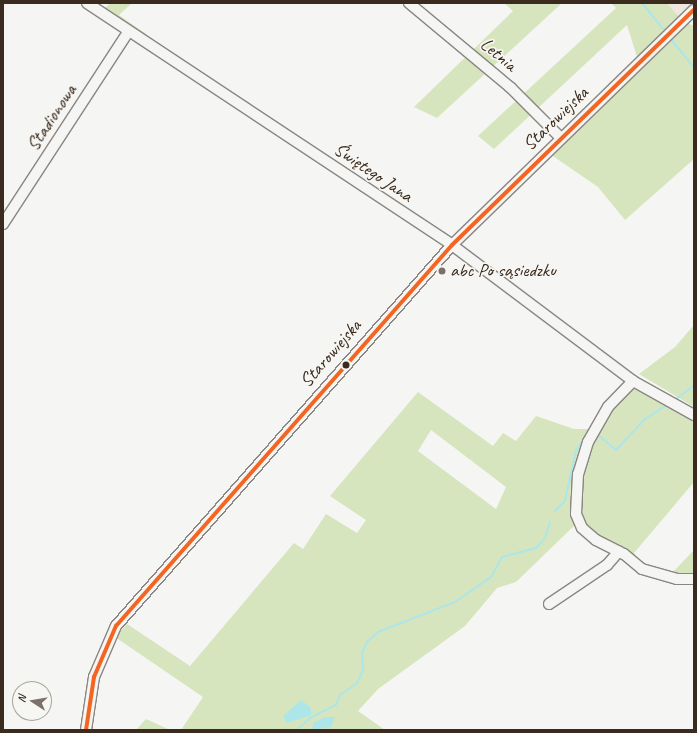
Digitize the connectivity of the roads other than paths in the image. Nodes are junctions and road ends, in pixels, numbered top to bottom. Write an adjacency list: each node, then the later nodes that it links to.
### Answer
1 (87, 3): 4 (street, Świętego Jana)
2 (409, 3): 5 (street, Letnia)
3 (694, 10): 5 (street, Starowiejska)
4 (129, 31): 6 (street, Stadionowa); 7 (street, Świętego Jana)
5 (561, 138): 7 (street, Starowiejska)
6 (3, 224)
7 (452, 245): 8 (street, Świętego Jana); 13 (street, Starowiejska)
8 (633, 381): 9 (street, Świętego Jana); 10 (street)
9 (694, 415)
10 (619, 551): 11 (street); 12 (street)
11 (694, 579)
12 (549, 604)
13 (86, 730)

